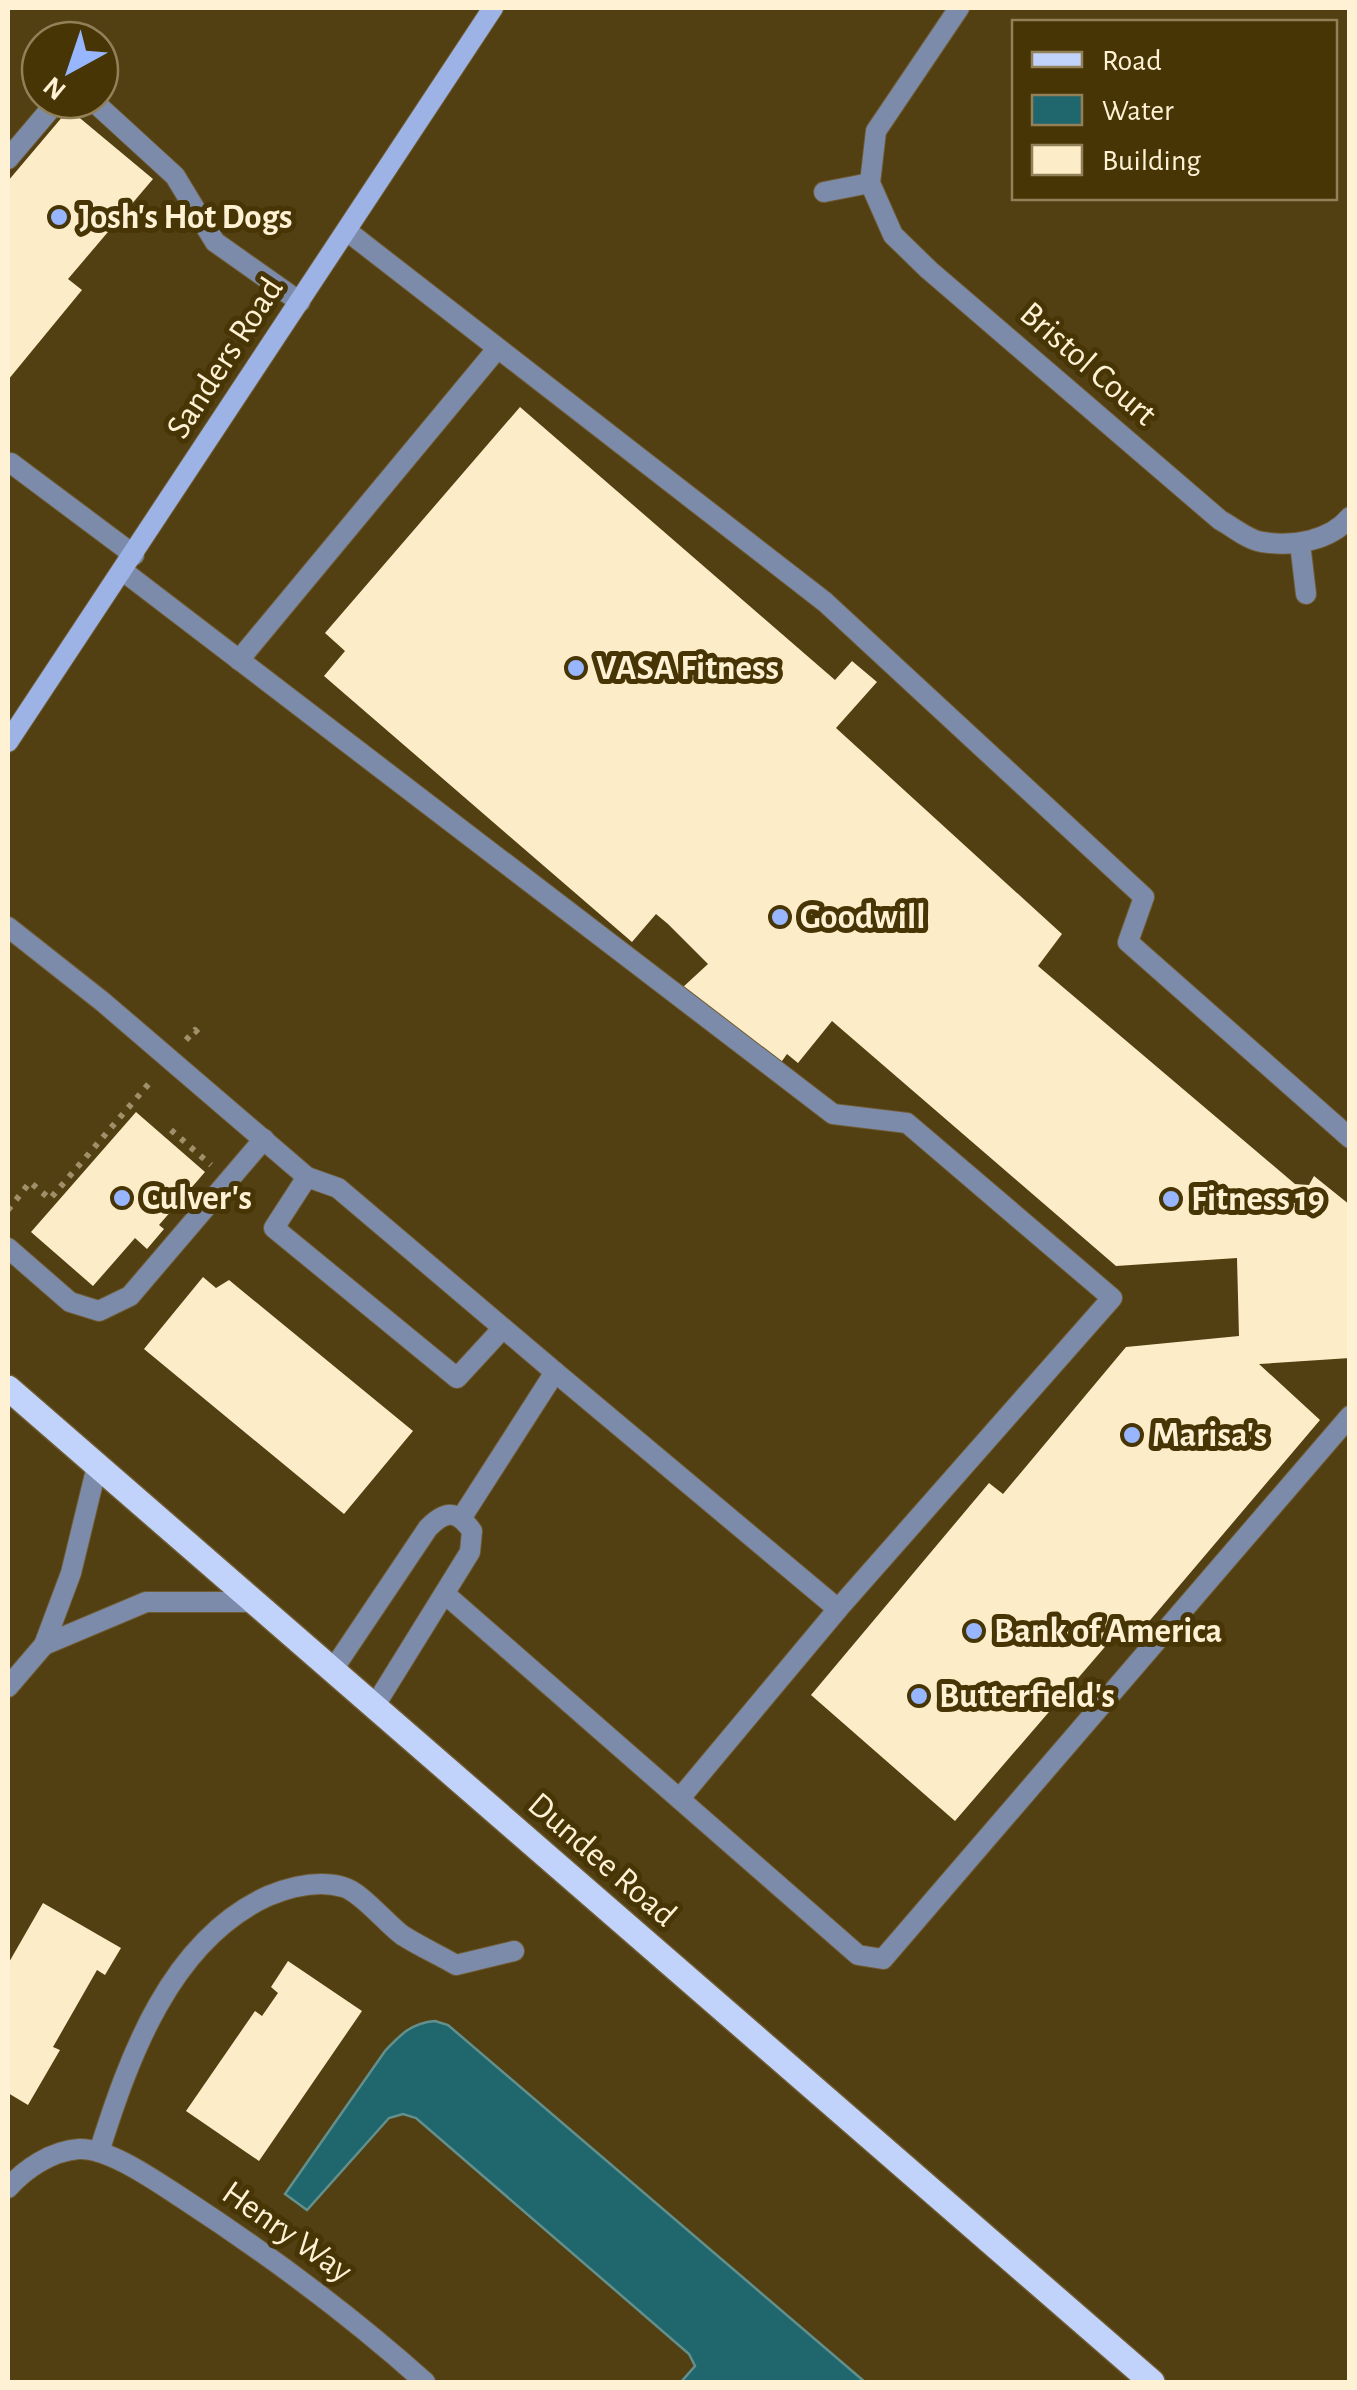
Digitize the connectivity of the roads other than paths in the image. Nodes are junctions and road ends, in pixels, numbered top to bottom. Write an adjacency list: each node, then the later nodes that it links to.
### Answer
1 (493, 8): 8 (main road, Sanders Road)
2 (959, 8): 6 (street)
3 (41, 120): 5 (street)
4 (114, 120): 9 (street)
5 (8, 159)
6 (870, 183): 7 (street); 13 (street, Bristol Court)
7 (824, 192)
8 (346, 231): 9 (main road, Sanders Road); 10 (street)
9 (300, 302): 14 (main road, Sanders Road)
10 (497, 349): 16 (street); 19 (street)
11 (11, 463): 14 (street)
12 (1350, 517): 13 (street)
13 (1300, 544): 15 (street)
14 (128, 563): 16 (street); 17 (main road, Sanders Road)
15 (1306, 594)
16 (239, 660): 31 (street)
17 (8, 742)
18 (8, 927): 20 (street)
19 (1350, 1138)
20 (264, 1139): 21 (street); 22 (street)
21 (307, 1177): 23 (street); 23 (street)
22 (8, 1248)
23 (504, 1328): 24 (street)
24 (555, 1372): 28 (street); 31 (street)
25 (8, 1388): 27 (main road, Dundee Road)
26 (1350, 1416): 36 (street)
27 (97, 1466): 30 (main road, Dundee Road); 32 (street)
28 (462, 1517): 29 (street); 33 (street)
29 (446, 1594): 35 (street); 36 (street)
30 (252, 1602): 32 (street); 33 (main road, Dundee Road)
31 (838, 1610): 36 (street)
32 (44, 1645): 34 (street)
33 (332, 1671): 35 (main road, Dundee Road)
34 (8, 1687)
35 (374, 1707): 41 (main road, Dundee Road)
36 (681, 1797)
37 (514, 1951): 38 (street)
38 (99, 2152): 39 (street); 40 (street, Henry Way)
39 (8, 2188)
40 (425, 2382)
41 (1152, 2382)

